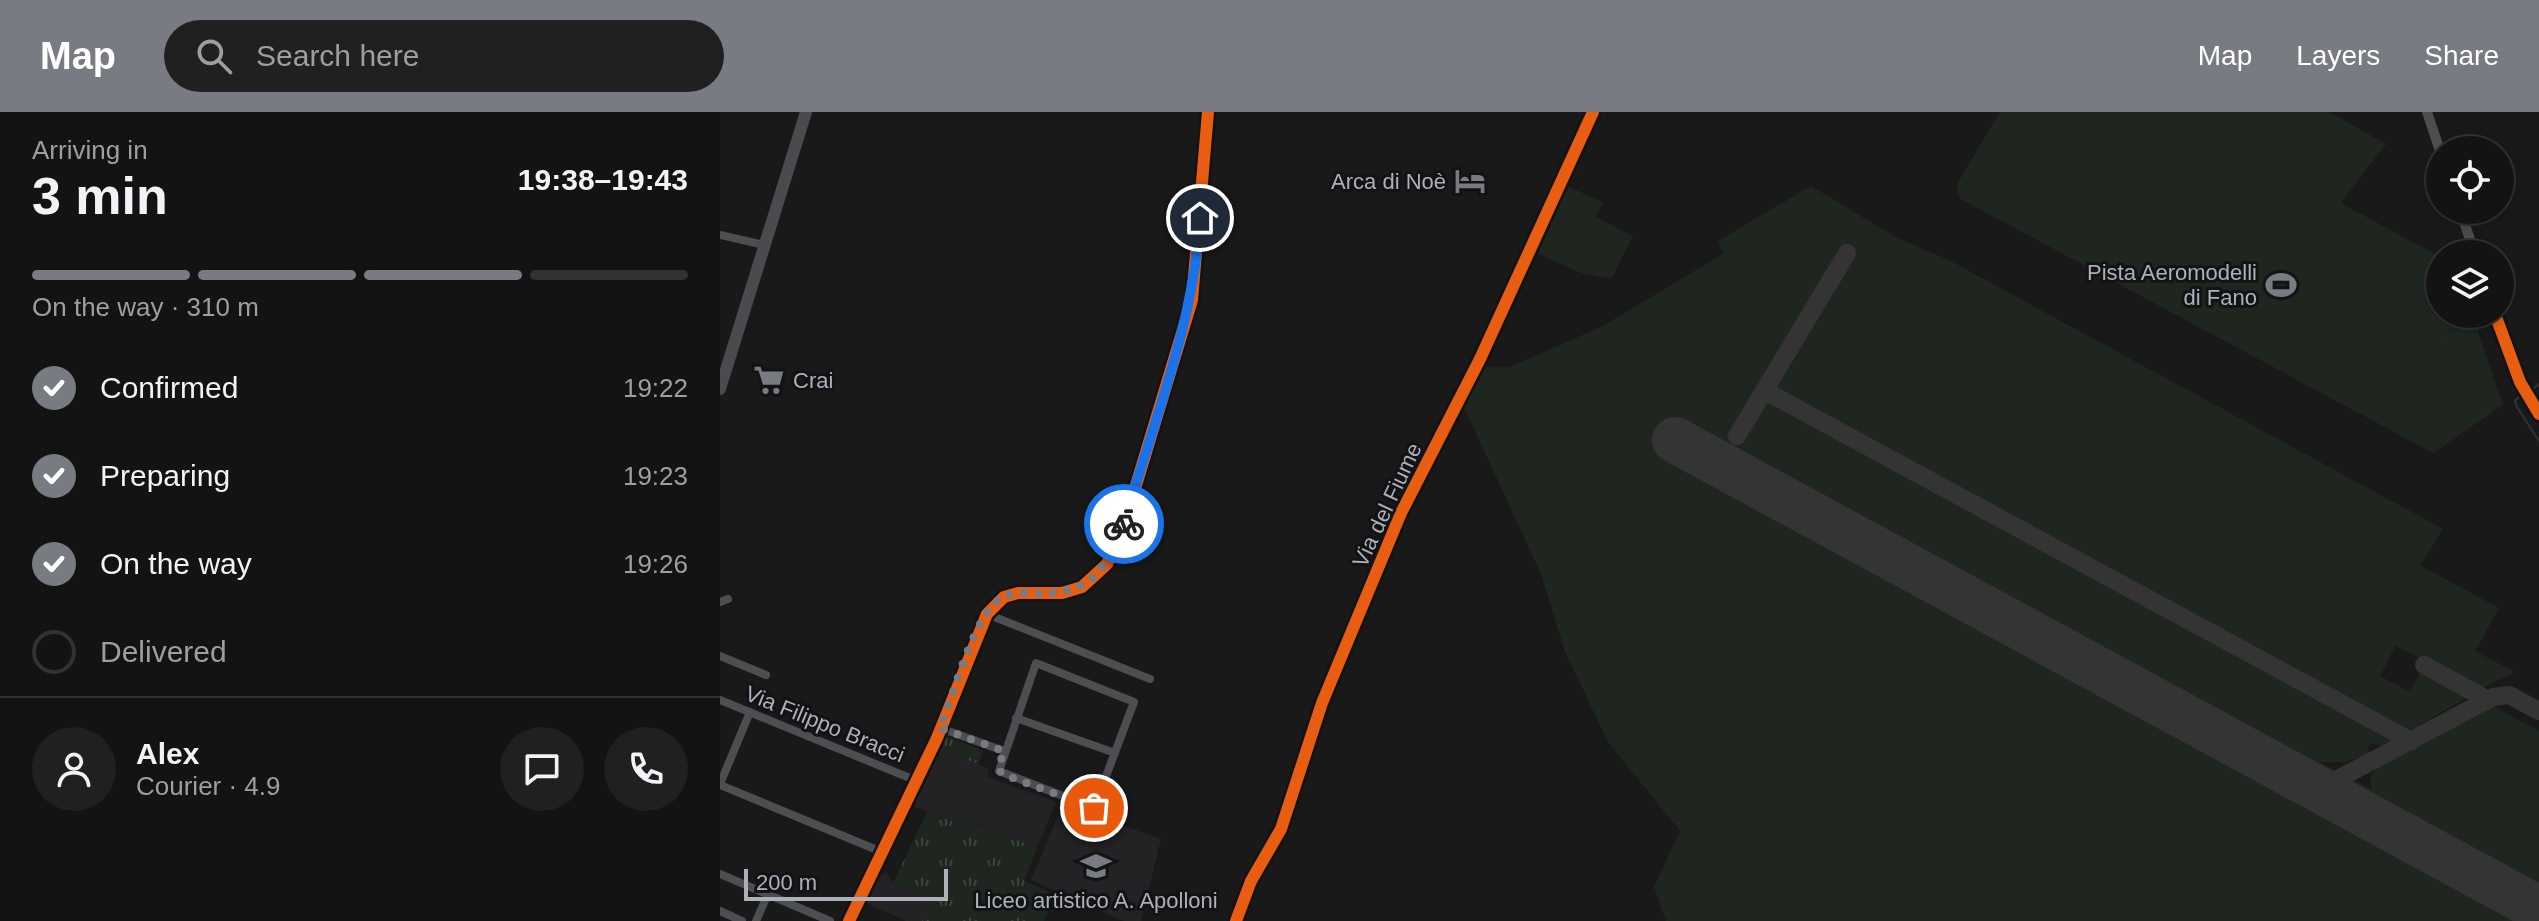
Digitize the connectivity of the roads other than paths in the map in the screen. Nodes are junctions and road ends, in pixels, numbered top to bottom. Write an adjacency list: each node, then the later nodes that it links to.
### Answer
1 (806, 112): 7 (main road)
2 (1208, 112): 11 (street)
3 (1593, 112): 31 (street, Via del Fiume)
4 (2427, 112): 5 (street)
5 (2435, 136)
6 (720, 235): 7 (street)
7 (765, 245): 9 (main road)
8 (2500, 328): 10 (street)
9 (720, 389)
10 (2539, 412)
11 (987, 614): 14 (street); 18 (street)
12 (720, 656): 13 (street)
13 (766, 675)
14 (1150, 679)
15 (720, 700): 16 (street, Via Filippo Bracci)
16 (750, 712): 21 (street, Via Filippo Bracci); 22 (street)
17 (1016, 718): 19 (street); 20 (street); 20 (street)
18 (940, 728): 19 (street); 21 (street)
19 (1004, 751): 20 (street)
20 (1115, 753)
21 (917, 781): 23 (street)
22 (720, 784): 23 (street)
23 (882, 852): 30 (street)
24 (720, 874): 25 (street)
25 (768, 894): 28 (street); 29 (street)
26 (720, 911): 27 (street)
27 (742, 921)
28 (756, 921)
29 (830, 921)
30 (849, 921)
31 (1236, 921)

